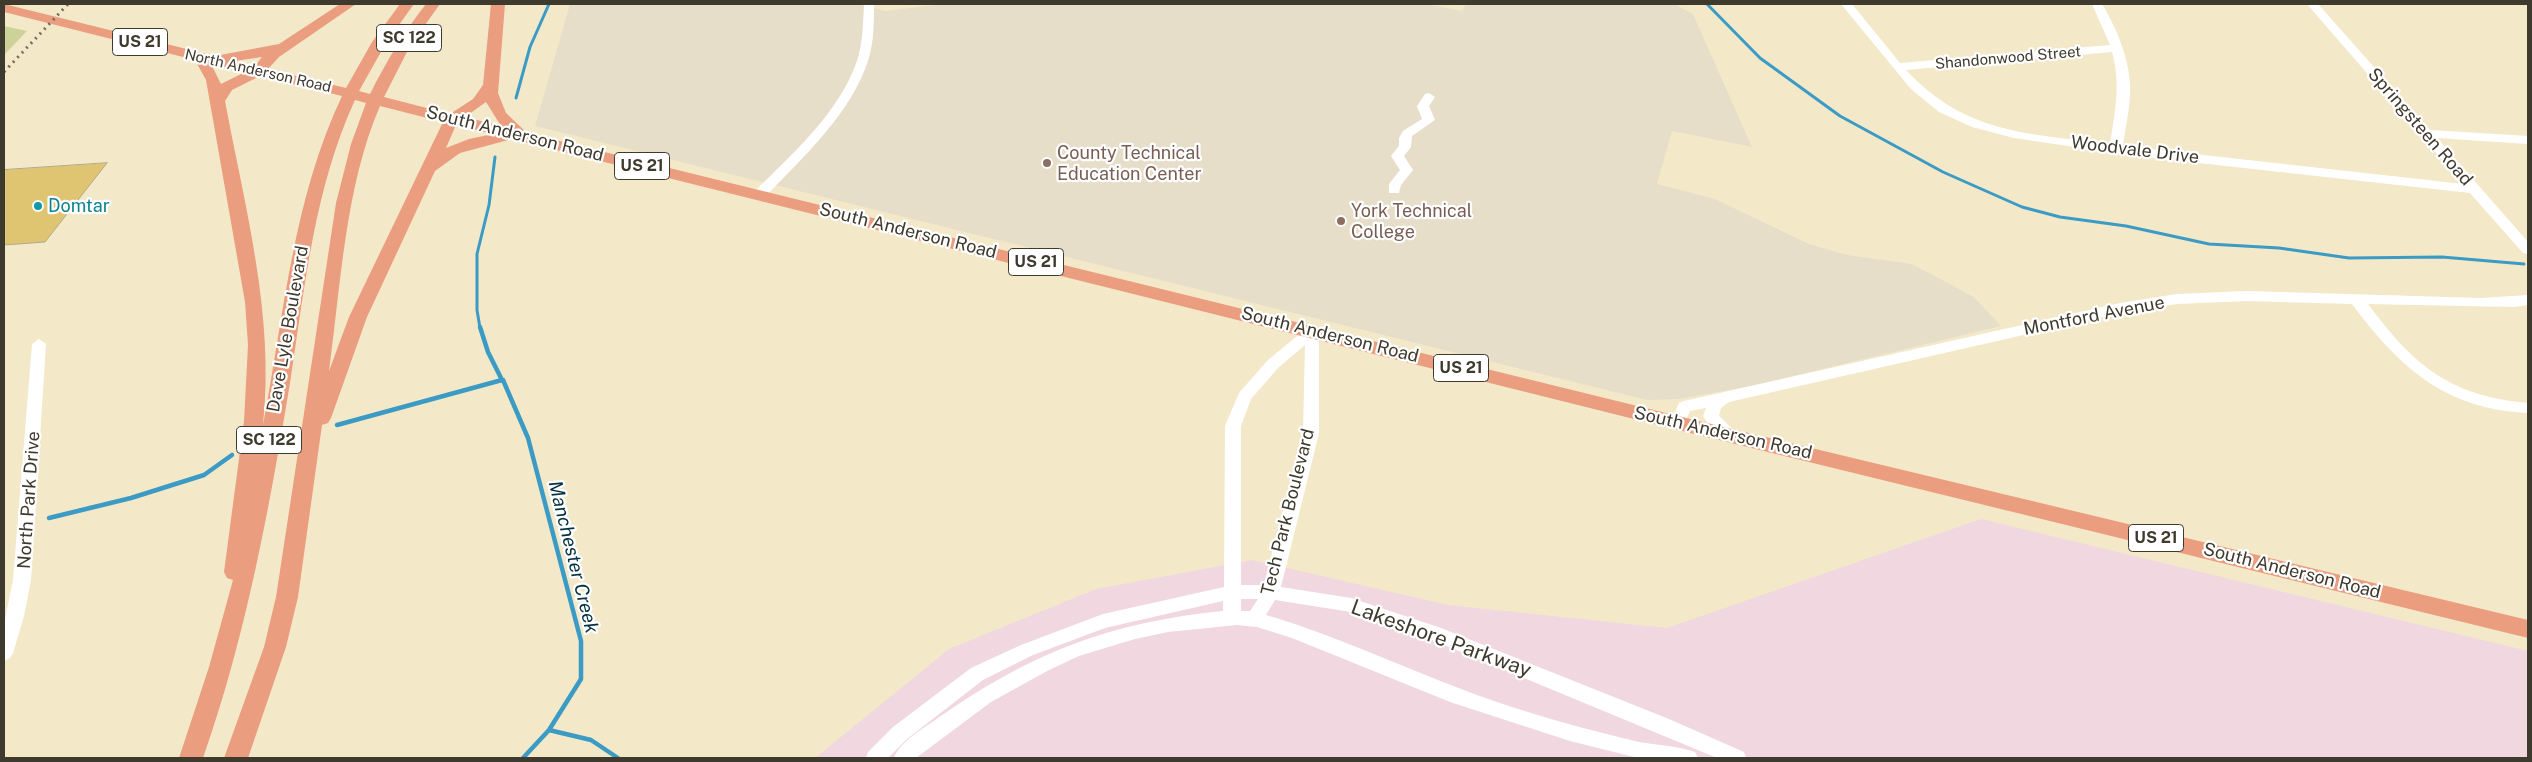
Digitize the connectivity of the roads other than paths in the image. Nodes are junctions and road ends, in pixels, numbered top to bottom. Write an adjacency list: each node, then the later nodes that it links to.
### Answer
1 (349, 4): 11 (main road)
2 (407, 4): 46 (main road, Dave Lyle Boulevard / SC 122)
3 (433, 4): 16 (main road, Dave Lyle Boulevard / SC 122)
4 (498, 4): 17 (main road)
5 (869, 4): 6 (street); 30 (street)
6 (882, 4)
7 (1846, 4): 14 (street, Woodvale Drive)
8 (2096, 4): 12 (street)
9 (2312, 4): 23 (street, Springsteen Road)
10 (4, 8): 13 (main road, North Anderson Road / US 21)
11 (291, 44): 13 (main road); 15 (main road)
12 (2116, 48): 14 (street, Shandonwood Street); 26 (street)
13 (201, 58): 15 (main road, North Anderson Road / US 21); 20 (main road)
14 (1899, 67): 26 (street, Woodvale Drive)
15 (258, 71): 18 (main road, North Anderson Road / US 21); 20 (main road)
16 (388, 75): 22 (main road, Dave Lyle Boulevard / SC 122)
17 (490, 85): 21 (main road); 24 (main road)
18 (366, 96): 21 (main road, South Anderson Road / US 21)
19 (1429, 98): 29 (street)
20 (218, 101): 46 (main road)
21 (451, 120): 24 (main road, South Anderson Road / US 21); 27 (main road)
22 (364, 125): 40 (main road, Dave Lyle Boulevard / SC 122)
23 (2427, 134): 25 (street); 28 (street, Springsteen Road)
24 (525, 137): 27 (main road); 30 (main road, South Anderson Road / US 21)
25 (2528, 140)
26 (2116, 149): 28 (street, Woodvale Drive)
27 (424, 174): 40 (main road)
28 (2474, 189): 31 (street, Springsteen Road)
29 (1394, 190)
30 (760, 194): 34 (main road, South Anderson Road / US 21)
31 (2528, 250)
32 (2357, 300): 33 (street, Montford Avenue); 36 (street, Montford Avenue); 37 (street)
33 (2524, 303)
34 (1312, 331): 38 (main road, South Anderson Road / US 21); 41 (street, Tech Park Boulevard); 42 (street, Tech Park Boulevard)
35 (40, 344): 47 (street, North Park Drive)
36 (1724, 398): 38 (street, Montford Avenue); 39 (street)
37 (2528, 408)
38 (1678, 423): 39 (main road, South Anderson Road / US 21)
39 (1731, 435): 45 (main road, South Anderson Road / US 21)
40 (306, 462): 49 (main road, Dave Lyle Boulevard / SC 122)
41 (1232, 592): 42 (street, Lakeshore Parkway); 43 (street, Tech Park Boulevard); 50 (street, Lakeshore Parkway)
42 (1271, 592): 44 (street, Tech Park Boulevard); 53 (street, Lakeshore Parkway)
43 (1232, 618): 44 (street); 51 (street)
44 (1255, 619): 52 (street)
45 (2528, 629)
46 (229, 642): 48 (main road, Dave Lyle Boulevard / SC 122)
47 (4, 653)
48 (191, 758)
49 (236, 758)
50 (874, 758)
51 (903, 758)
52 (1688, 758)
53 (1737, 758)

